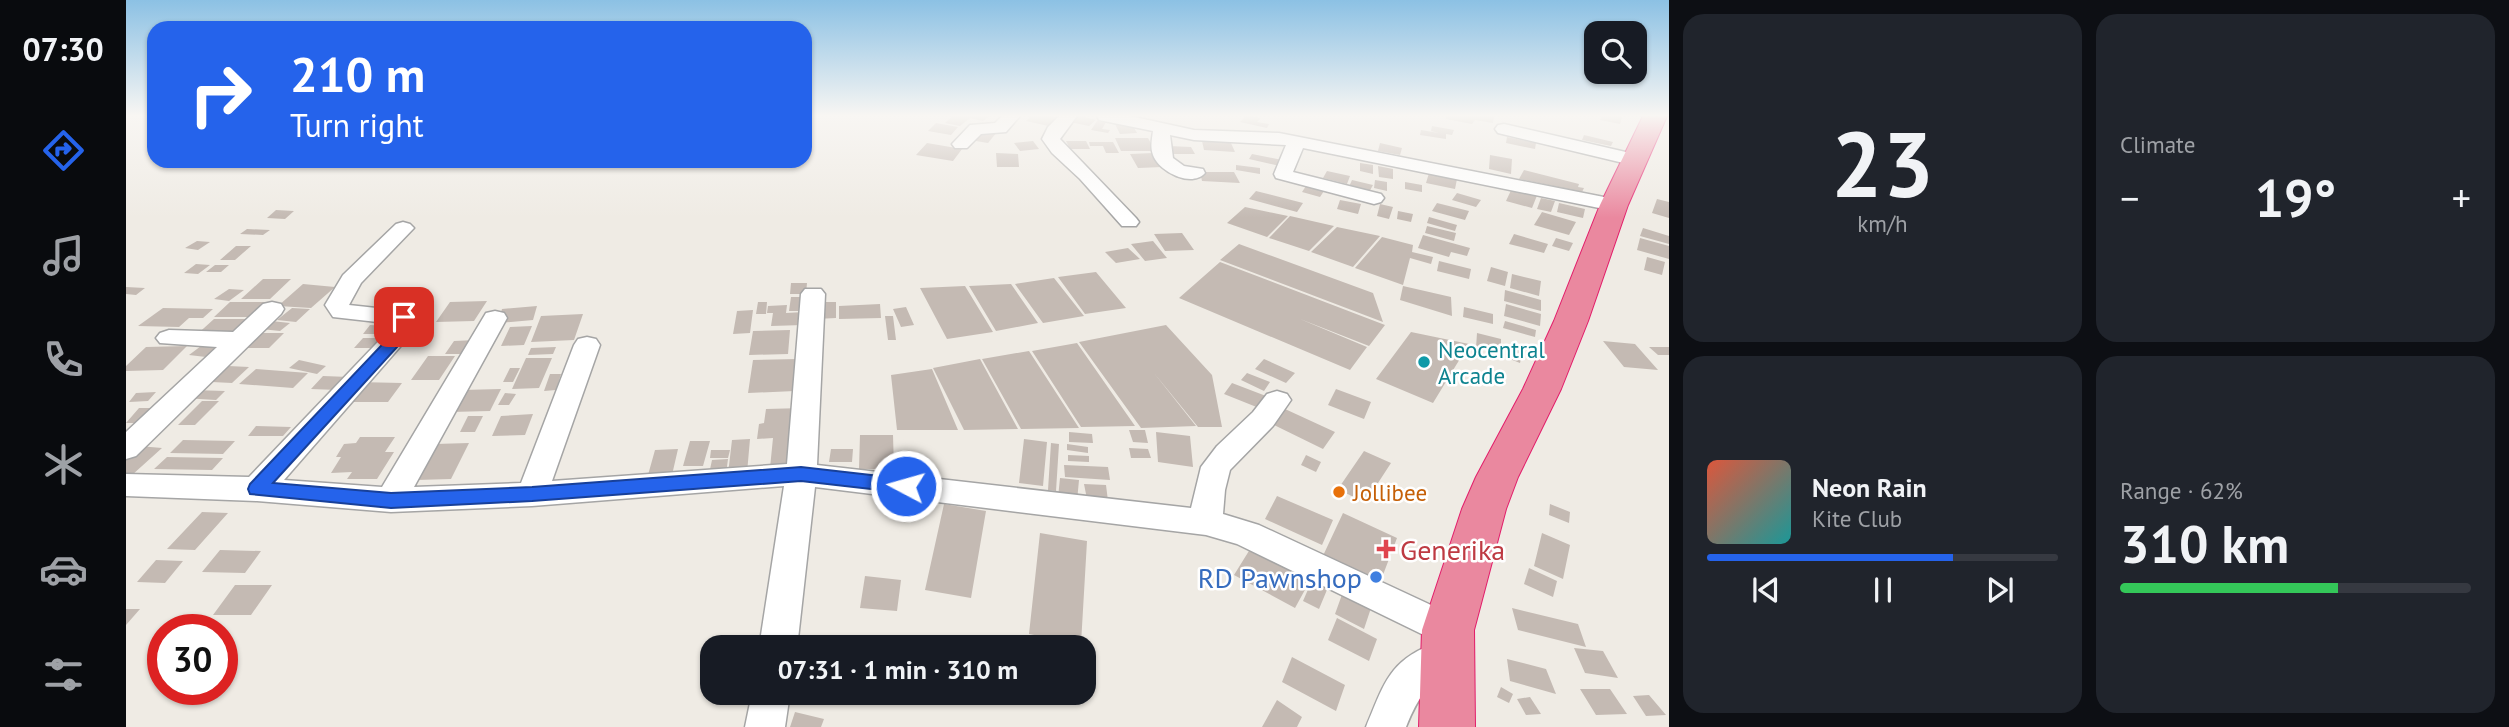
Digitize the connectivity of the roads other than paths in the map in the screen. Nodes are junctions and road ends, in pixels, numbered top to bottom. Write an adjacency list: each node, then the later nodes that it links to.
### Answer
1 (1059, 150): 11 (street)
2 (1161, 150): 8 (street)
3 (1293, 150): 9 (street)
4 (1341, 150): 10 (street)
5 (1593, 150): 7 (street)
6 (1641, 150): 7 (highway)
7 (1636, 160): 10 (highway)
8 (1196, 173)
9 (1374, 198)
10 (1614, 205): 28 (highway)
11 (1129, 222)
12 (403, 228): 23 (street)
13 (813, 294): 21 (street)
14 (272, 309): 17 (street)
15 (495, 318): 25 (street)
16 (169, 338): 17 (street)
17 (239, 340): 20 (street)
18 (587, 345): 24 (street)
19 (1277, 400): 26 (street)
20 (126, 449)
21 (801, 474): 24 (street); 26 (street); 27 (street)
22 (126, 485): 23 (street)
23 (257, 489): 25 (street)
24 (532, 494): 25 (street)
25 (391, 500)
26 (1206, 522): 28 (street)
27 (780, 635)
28 (1447, 643): 31 (street); 32 (highway)
29 (769, 705): 30 (street)
30 (765, 727)
31 (1386, 727)
32 (1447, 727)

